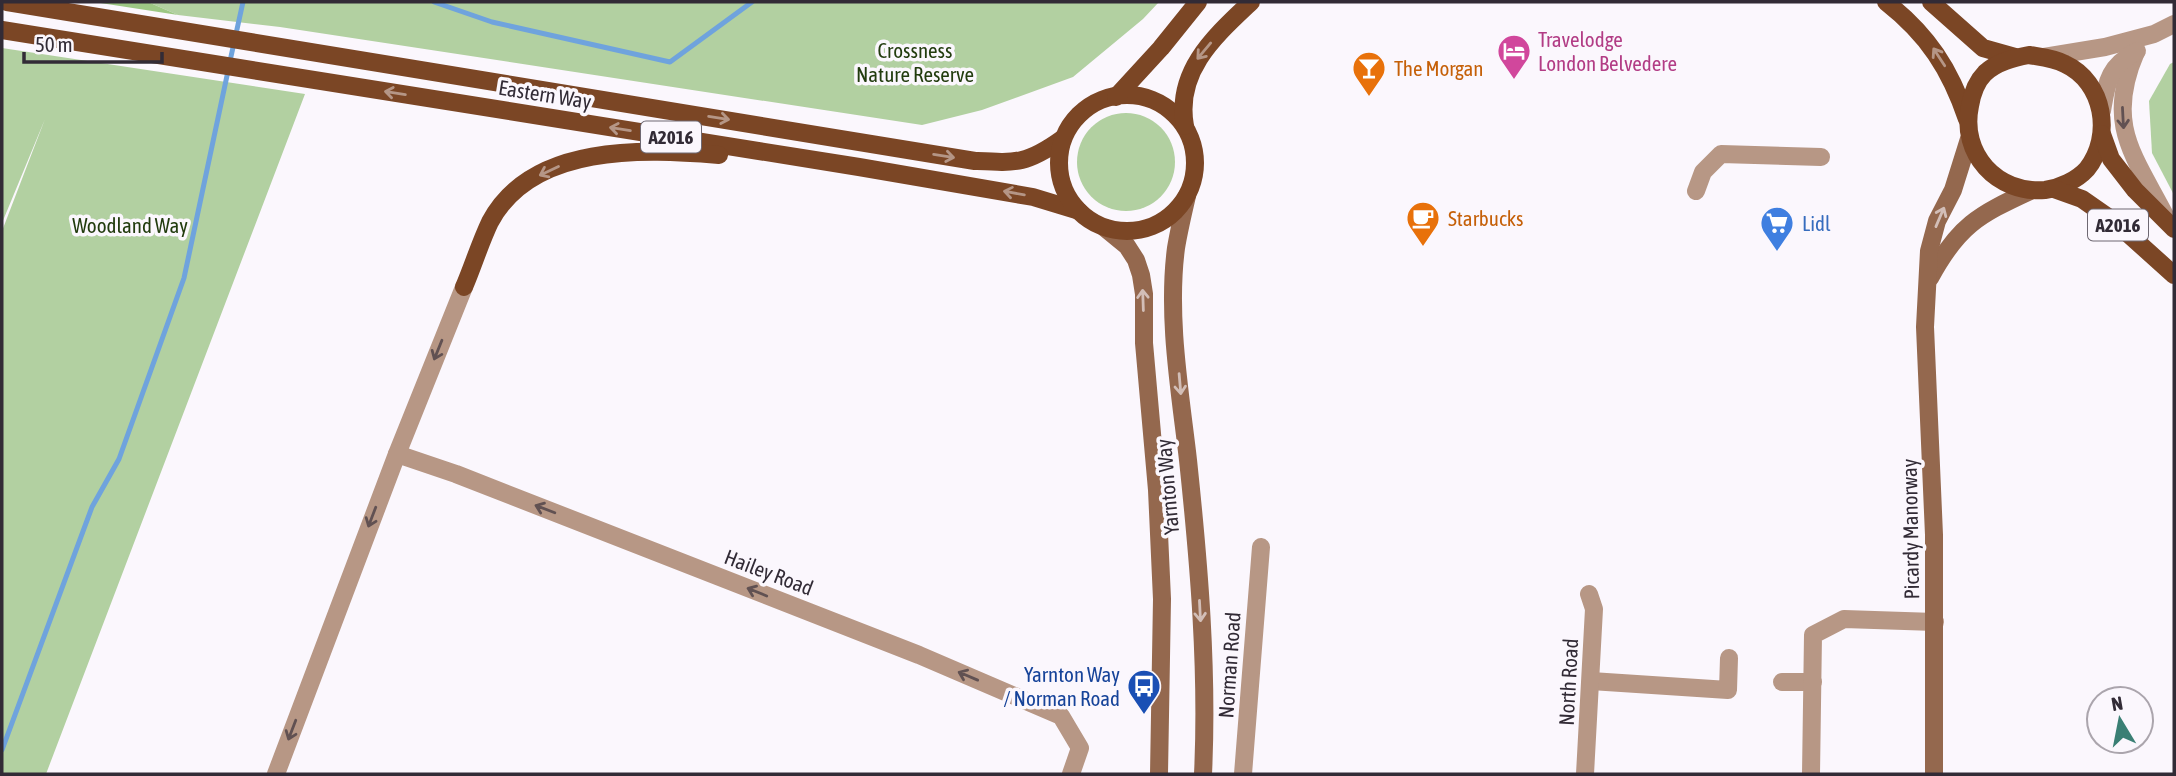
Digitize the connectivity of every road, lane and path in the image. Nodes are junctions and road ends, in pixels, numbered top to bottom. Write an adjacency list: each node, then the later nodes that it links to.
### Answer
1 (7, 2): 17 (main road, Eastern Way / A2016, one-way to 17)
2 (1198, 2): 12 (main road)
3 (1251, 2): 15 (main road, one-way to 15)
4 (1886, 2): 14 (main road, one-way to 4)
5 (1931, 2): 10 (main road)
6 (2174, 24): 8 (street)
7 (2, 30): 20 (main road, Eastern Way / A2016, one-way to 7)
8 (2154, 34): 9 (street); 11 (street)
9 (2136, 52): 13 (street); 27 (street, one-way to 27)
10 (2015, 57): 11 (main road); 14 (main road)
11 (2044, 57): 13 (main road)
12 (1116, 97): 15 (main road); 17 (main road)
13 (2102, 111): 16 (main road)
14 (1967, 119): 18 (main road)
15 (1185, 126): 24 (main road)
16 (2102, 134): 21 (main road); 27 (main road, A2016)
17 (1062, 139): 25 (main road)
18 (1969, 139): 23 (main road); 29 (street, Picardy Manorway, one-way to 18)
19 (1821, 157): 22 (street)
20 (859, 167): 25 (main road, Eastern Way / A2016, one-way to 20); 30 (main road, one-way to 30)
21 (2054, 189): 23 (main road); 28 (main road, A2016)
22 (1696, 191)
23 (2030, 191): 29 (street, Picardy Manorway)
24 (1187, 196): 26 (main road); 42 (street, Yarnton Way, one-way to 42)
25 (1079, 211): 26 (main road)
26 (1105, 228): 41 (street, Yarnton Way, one-way to 26)
27 (2173, 228)
28 (2174, 275)
29 (1927, 283): 34 (street, Picardy Manorway)
30 (464, 287): 31 (street, one-way to 31)
31 (397, 454): 39 (street, one-way to 39); 40 (street, Hailey Road, one-way to 31)
32 (1260, 553): 43 (street, Norman Road)
33 (1589, 594): 36 (street, North Road)
34 (1935, 622): 38 (street); 46 (street, Picardy Manorway)
35 (1729, 658): 36 (street)
36 (1591, 681): 44 (street, North Road)
37 (1782, 682): 38 (street)
38 (1812, 682): 45 (street)
39 (276, 774)
40 (1071, 774)
41 (1159, 774)
42 (1203, 774)
43 (1243, 774)
44 (1585, 774)
45 (1811, 774)
46 (1934, 774)

